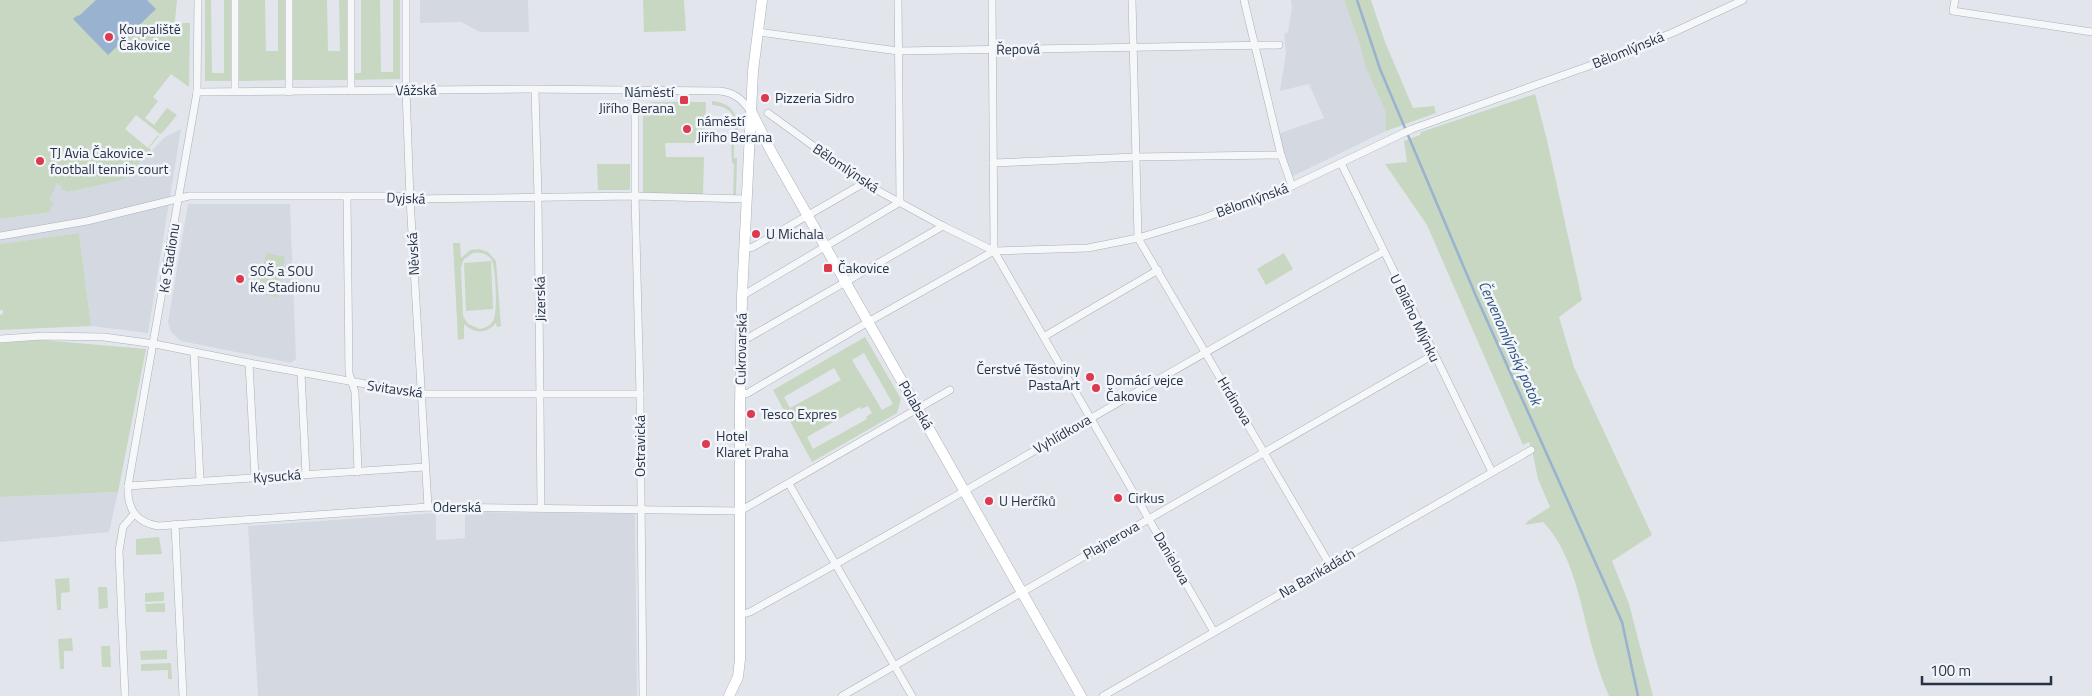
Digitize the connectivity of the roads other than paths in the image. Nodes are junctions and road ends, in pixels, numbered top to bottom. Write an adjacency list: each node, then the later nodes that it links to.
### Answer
1 (198, 0): 25 (street, Ke Stadionu)
2 (235, 0): 23 (street)
3 (289, 0): 26 (street)
4 (351, 0): 24 (street)
5 (406, 0): 20 (street, Něvská)
6 (762, 0): 13 (street, Cukrovarská)
7 (898, 0): 19 (street)
8 (992, 0): 18 (street)
9 (1132, 0): 17 (street)
10 (1244, 0): 16 (street)
11 (1743, 0): 32 (street, Bělomlýnská)
12 (1955, 0): 14 (street)
13 (758, 32): 19 (street, Řepová); 27 (street, Cukrovarská)
14 (2092, 32)
15 (1279, 44): 16 (street, Řepová)
16 (1255, 45): 17 (street, Řepová); 29 (street)
17 (1133, 47): 18 (street, Řepová); 30 (street)
18 (993, 50): 19 (street, Řepová); 31 (street)
19 (898, 51): 41 (street)
20 (406, 90): 21 (street, Vážská); 24 (street, Vážská); 39 (street, Něvská)
21 (535, 90): 22 (street, Vážská); 37 (street, Jizerská)
22 (635, 90): 27 (street); 35 (street)
23 (235, 91): 25 (street, Vážská); 26 (street, Vážská)
24 (352, 91): 26 (street, Vážská)
25 (197, 92): 38 (street, Ke Stadionu)
26 (289, 92)
27 (751, 113): 40 (street, Cukrovarská); 42 (street, Polabská)
28 (768, 113): 33 (street, Bělomlýnská)
29 (1281, 156): 30 (street); 34 (street)
30 (1136, 157): 31 (street); 45 (street)
31 (993, 163): 48 (street)
32 (1340, 163): 34 (street, Bělomlýnská); 49 (street, U Bílého Mlýnku)
33 (864, 183): 41 (street, Bělomlýnská); 42 (street)
34 (1292, 186): 45 (street, Bělomlýnská)
35 (635, 196): 37 (street, Dyjská); 40 (street); 66 (street, Ostravická)
36 (347, 197): 38 (street, Dyjská); 39 (street, Dyjská); 63 (street)
37 (538, 197): 39 (street, Dyjská); 68 (street, Jizerská)
38 (178, 199): 44 (street, Dyjská); 57 (street, Ke Stadionu)
39 (410, 199): 65 (street, Něvská)
40 (747, 199): 47 (street, Cukrovarská)
41 (900, 202): 43 (street, Bělomlýnská); 46 (street)
42 (808, 215): 46 (street, Polabská); 47 (street)
43 (943, 226): 48 (street, Bělomlýnská); 51 (street)
44 (0, 236)
45 (1138, 238): 48 (street, Bělomlýnská); 50 (street, Hrdinova)
46 (826, 246): 51 (street, Polabská); 52 (street)
47 (744, 249): 52 (street, Cukrovarská)
48 (994, 250): 53 (street); 54 (street, Danielova)
49 (1383, 252): 59 (street, Vyhlídkova); 60 (street, U Bílého Mlýnku)
50 (1158, 270): 54 (street); 59 (street, Hrdinova)
51 (846, 282): 53 (street, Polabská); 56 (street)
52 (742, 296): 56 (street, Cukrovarská)
53 (868, 322): 67 (street); 69 (street, Polabská)
54 (1045, 336): 70 (street, Danielova)
55 (0, 339): 57 (street, Svitavská)
56 (741, 340): 67 (street, Cukrovarská)
57 (155, 344): 58 (street, Svitavská); 80 (street, Ke Stadionu)
58 (194, 352): 61 (street, Svitavská); 78 (street)
59 (1205, 352): 70 (street, Vyhlídkova); 72 (street, Hrdinova)
60 (1433, 355): 72 (street, Plajnerova); 75 (street, U Bílého Mlýnku)
61 (249, 364): 62 (street, Svitavská); 77 (street)
62 (301, 373): 63 (street, Svitavská); 76 (street)
63 (353, 383): 65 (street, Svitavská); 74 (street)
64 (950, 390): 69 (street)
65 (421, 394): 68 (street, Svitavská); 73 (street, Něvská)
66 (640, 394): 68 (street, Svitavská); 84 (street, Ostravická)
67 (740, 395): 85 (street, Cukrovarská)
68 (541, 396): 83 (street, Jizerská)
69 (918, 409): 79 (street); 81 (street, Polabská)
70 (1091, 418): 81 (street, Vyhlídkova); 87 (street, Danielova)
71 (1532, 450): 75 (street, Na Barikádách)
72 (1264, 452): 87 (street, Plajnerova); 89 (street, Hrdinova)
73 (425, 467): 74 (street, Kysucká); 82 (street, Něvská)
74 (358, 472): 76 (street, Kysucká)
75 (1492, 472): 89 (street, Na Barikádách)
76 (306, 474): 77 (street, Kysucká)
77 (255, 477): 78 (street, Kysucká)
78 (200, 481): 80 (street, Kysucká)
79 (789, 484): 85 (street); 90 (street)
80 (128, 486): 86 (street, Ke Stadionu)
81 (964, 490): 90 (street, Vyhlídkova); 91 (street, Polabská)
82 (428, 507): 83 (street, Oderská); 88 (street, Oderská)
83 (541, 508): 84 (street, Oderská)
84 (641, 509): 85 (street, Oderská); 97 (street, Ostravická)
85 (740, 510): 92 (street, Cukrovarská)
86 (134, 514): 88 (street); 95 (street)
87 (1150, 518): 91 (street, Plajnerova); 93 (street, Danielova)
88 (175, 524): 96 (street)
89 (1330, 565): 93 (street, Na Barikádách)
90 (836, 566): 92 (street, Vyhlídkova); 94 (street)
91 (1022, 591): 94 (street, Plajnerova); 101 (street, Polabská)
92 (740, 615): 98 (street, Cukrovarská)
93 (1214, 632): 102 (street, Na Barikádách)
94 (894, 666): 99 (street, Plajnerova); 100 (street)
95 (125, 696)
96 (183, 696)
97 (643, 696)
98 (729, 696)
99 (842, 696)
100 (912, 696)
101 (1081, 696)
102 (1103, 696)

